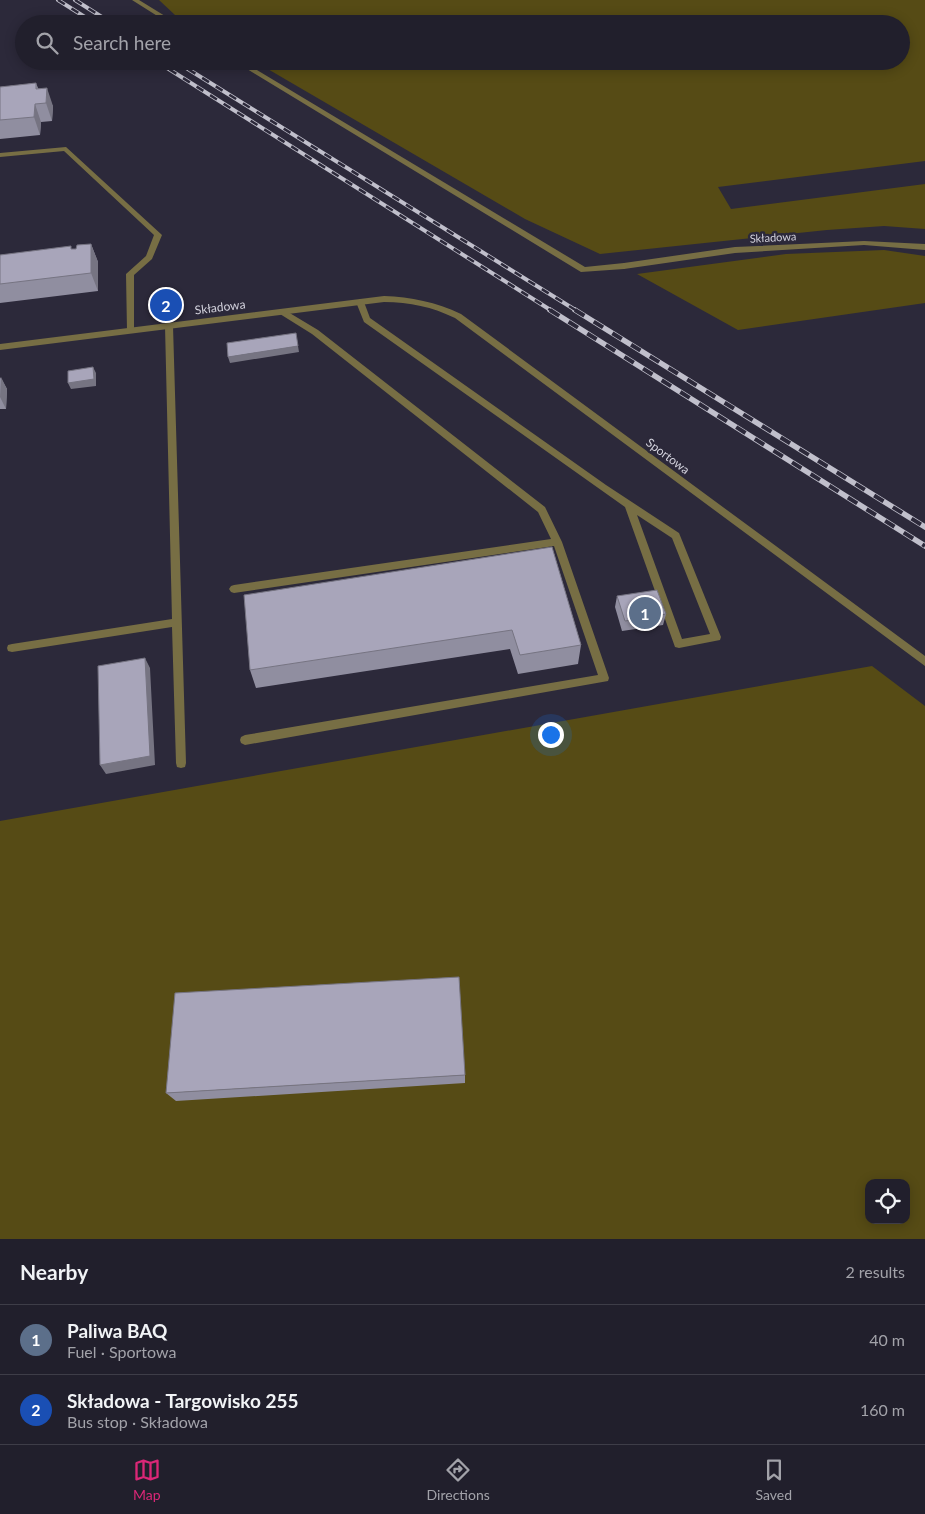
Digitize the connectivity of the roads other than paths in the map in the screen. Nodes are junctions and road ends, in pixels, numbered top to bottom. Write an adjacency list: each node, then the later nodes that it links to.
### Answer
1 (135, 0): 2 (street)
2 (160, 15)
3 (252, 70): 5 (street, Składowa)
4 (0, 155): 10 (street)
5 (925, 246)
6 (384, 299): 7 (street, Składowa); 17 (street, Sportowa)
7 (360, 302): 8 (street, Składowa); 12 (street)
8 (283, 312): 9 (street, Składowa); 13 (street)
9 (170, 326): 10 (street, Składowa); 15 (street)
10 (131, 331): 11 (street, Składowa)
11 (0, 347)
12 (628, 505): 12 (street)
13 (557, 542): 14 (street); 18 (street)
14 (234, 589)
15 (178, 622): 16 (street); 19 (street)
16 (12, 648)
17 (925, 662)
18 (245, 740)
19 (181, 763)

